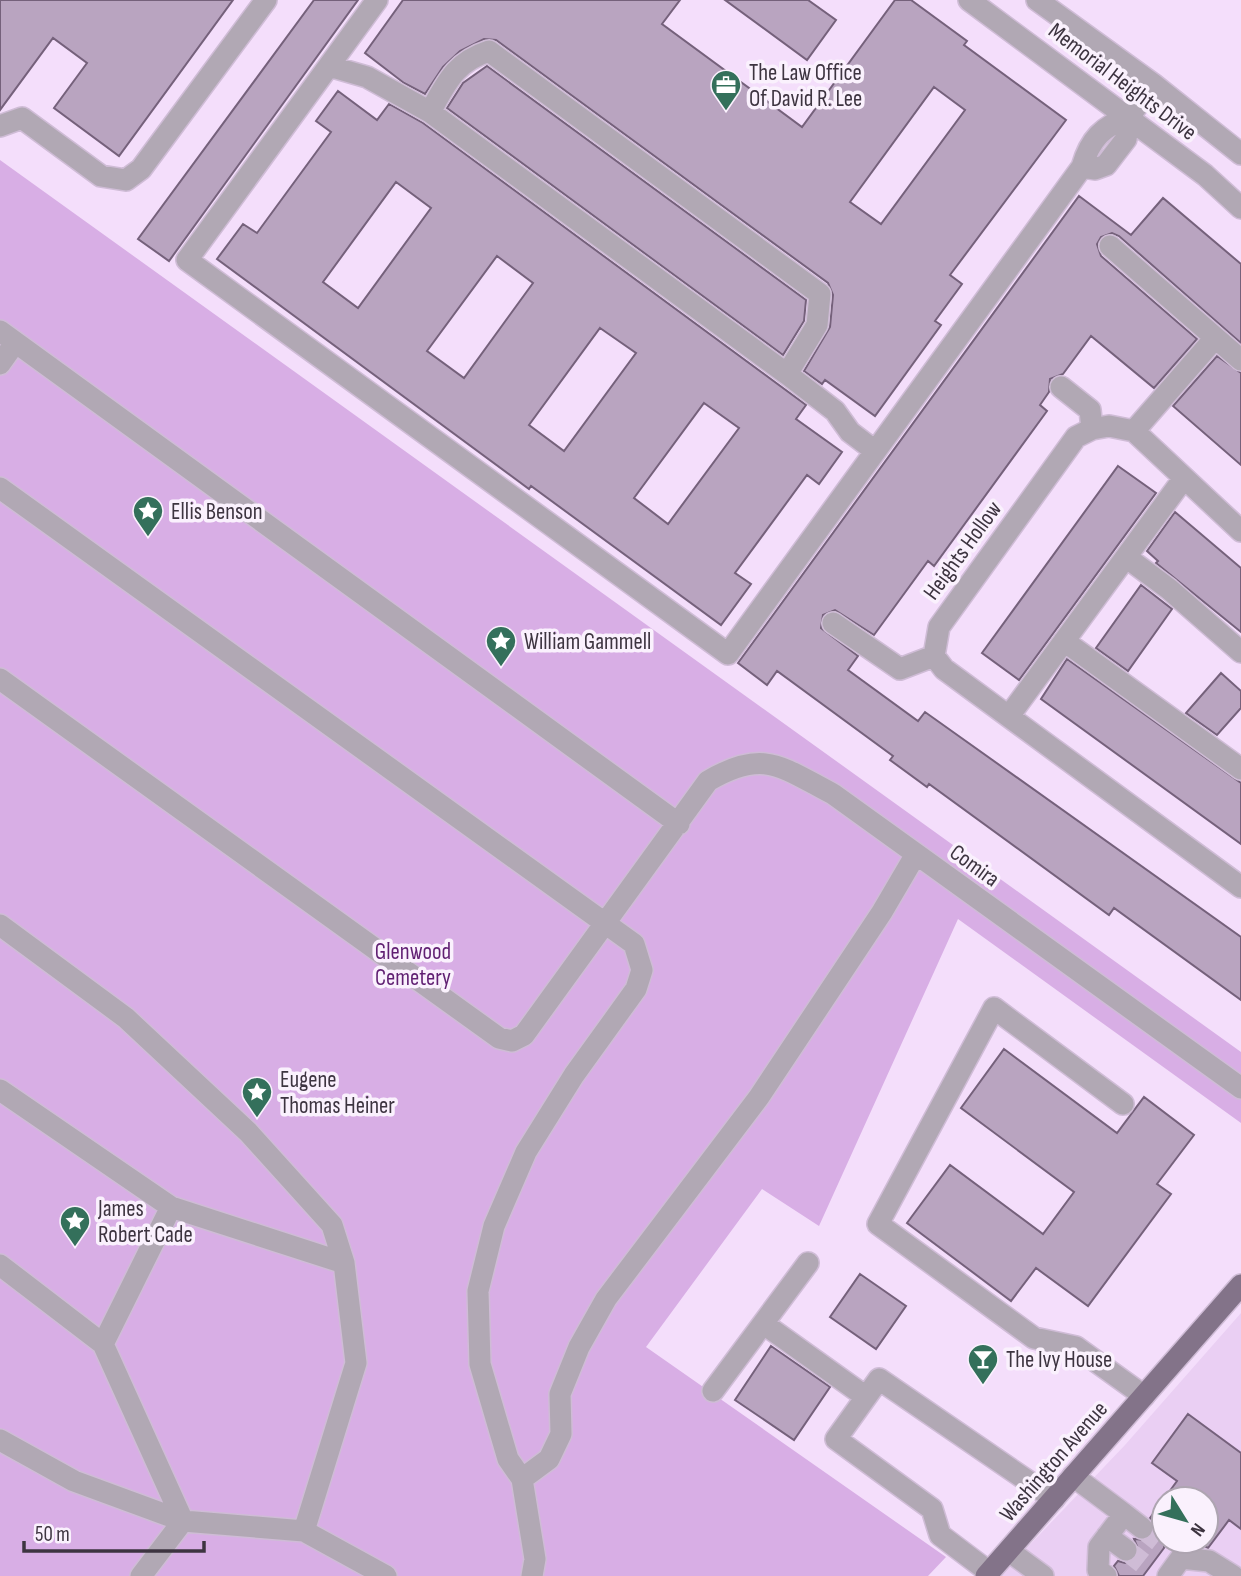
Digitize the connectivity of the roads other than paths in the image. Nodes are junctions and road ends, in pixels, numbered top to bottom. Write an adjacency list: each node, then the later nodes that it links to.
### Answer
1 (266, 0): 9 (street)
2 (377, 0): 5 (street)
3 (970, 0): 8 (street, Memorial Heights Drive)
4 (1037, 0): 6 (street, Memorial Heights Drive)
5 (329, 66): 7 (street); 21 (street)
6 (1153, 84): 8 (street); 10 (street, Memorial Heights Drive)
7 (430, 112): 17 (street); 17 (street)
8 (1129, 117): 11 (street, Memorial Heights Drive); 21 (street)
9 (0, 126)
10 (1241, 154)
11 (1241, 208)
12 (1110, 246): 14 (street)
13 (8, 337): 16 (street); 33 (street)
14 (1215, 338): 15 (street); 20 (street)
15 (1241, 360)
16 (0, 364)
17 (787, 374): 21 (street)
18 (1061, 387): 19 (street)
19 (1092, 429): 20 (street); 29 (street, Heights Hollow)
20 (1134, 432): 22 (street)
21 (876, 451)
22 (1184, 478): 24 (street); 25 (street)
23 (0, 488): 36 (street)
24 (1241, 531)
25 (1126, 557): 27 (street); 28 (street)
26 (832, 623): 29 (street)
27 (1064, 641): 31 (street); 32 (street)
28 (1241, 652)
29 (934, 656): 31 (street)
30 (0, 679): 36 (street, Comira)
31 (1009, 716): 35 (street)
32 (1238, 761)
33 (679, 824): 34 (street, Comira); 36 (street, Comira)
34 (916, 854): 38 (street, Comira); 53 (street)
35 (1241, 887)
36 (608, 923): 53 (street)
37 (0, 925): 42 (street)
38 (1241, 1088)
39 (0, 1090): 41 (street)
40 (1123, 1104): 49 (street)
41 (171, 1207): 42 (street); 47 (street)
42 (344, 1263): 58 (street)
43 (808, 1263): 46 (street)
44 (0, 1265): 47 (street)
45 (1241, 1285): 49 (main road, Washington Avenue)
46 (764, 1324): 48 (street); 50 (street)
47 (103, 1345): 56 (street)
48 (713, 1391)
49 (1144, 1396): 52 (main road, Washington Avenue)
50 (866, 1397): 54 (street); 63 (street)
51 (0, 1440): 56 (street)
52 (1073, 1476): 54 (main road, Washington Avenue); 55 (street)
53 (522, 1479): 66 (street)
54 (1054, 1500): 61 (main road, Washington Avenue)
55 (1124, 1514): 57 (street); 59 (street)
56 (183, 1521): 58 (street); 64 (street)
57 (1142, 1528)
58 (304, 1531): 65 (street)
59 (1107, 1536): 60 (street); 68 (street)
60 (1126, 1550)
61 (1009, 1551): 63 (main road, Washington Avenue); 67 (street)
62 (1159, 1573): 69 (street)
63 (988, 1574)
64 (141, 1576)
65 (386, 1576)
66 (532, 1576)
67 (1043, 1576)
68 (1106, 1576)
69 (1233, 1576)

